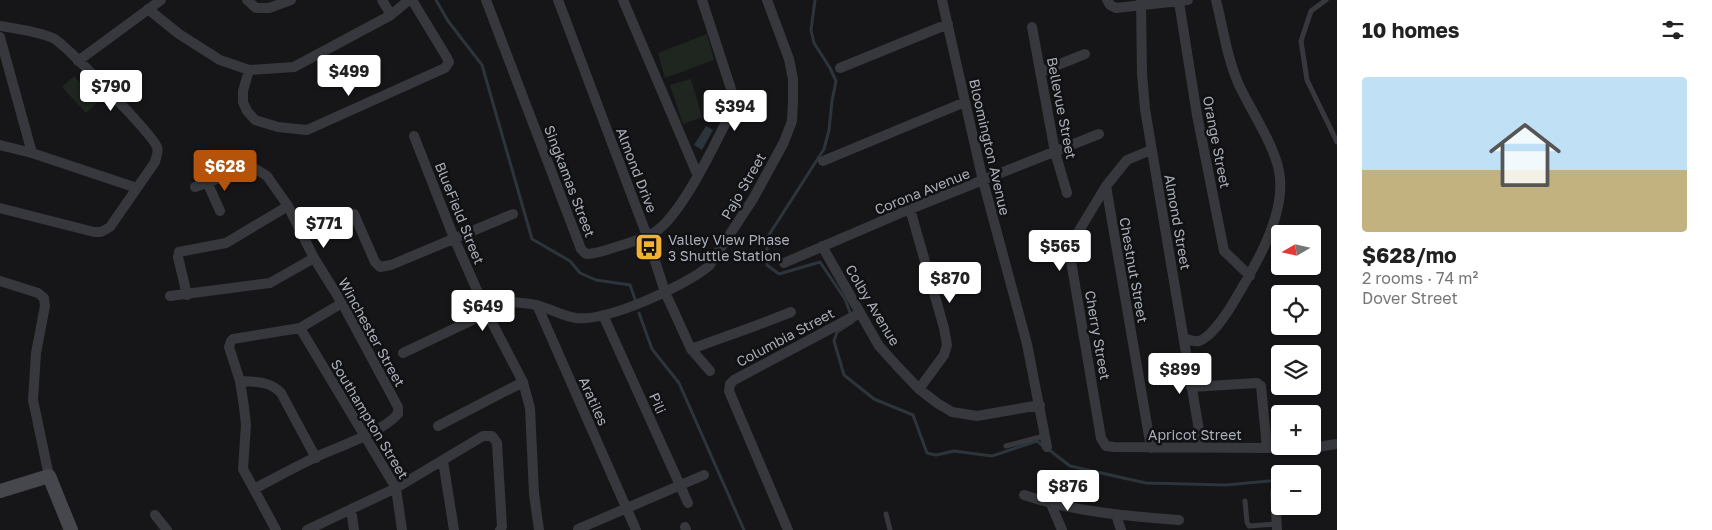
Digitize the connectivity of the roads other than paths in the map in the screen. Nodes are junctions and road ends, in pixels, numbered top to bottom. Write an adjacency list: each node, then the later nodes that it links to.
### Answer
1 (161, 0): 17 (street)
2 (247, 0): 3 (street)
3 (291, 0)
4 (382, 0): 18 (street)
5 (411, 0): 18 (street); 26 (street)
6 (486, 0): 50 (street, Singkamas Street)
7 (558, 0): 50 (street, Almond Drive)
8 (623, 0): 37 (street)
9 (702, 0): 37 (street, Singkamas Street)
10 (767, 0): 57 (street, Pajo Street)
11 (942, 0): 19 (street, Bloomington Avenue)
12 (1107, 0): 16 (street)
13 (1216, 0): 55 (street)
14 (1326, 0): 31 (lane)
15 (1184, 1): 16 (street); 55 (street, Orange Street)
16 (1141, 3): 33 (street, Almond Street)
17 (148, 9): 24 (street); 26 (street)
18 (391, 14): 26 (street)
19 (948, 24): 25 (street); 28 (street, Bloomington Avenue)
20 (0, 26): 24 (street)
21 (1032, 27): 27 (street, Bellevue Street)
22 (0, 36): 35 (street)
23 (1085, 54): 27 (street)
24 (78, 61): 42 (street)
25 (840, 68)
26 (249, 70)
27 (1040, 72): 34 (street, Bellevue Street)
28 (965, 102): 36 (street); 38 (street, Bloomington Avenue)
29 (1099, 134): 34 (street, Corona Avenue)
30 (414, 136): 51 (street, BlueField Street)
31 (1337, 142)
32 (0, 145): 35 (street)
33 (1151, 150): 40 (street, Cherry Street); 68 (street, Almond Street)
34 (1055, 152): 38 (street, Corona Avenue); 43 (street, Bellevue Street)
35 (32, 153): 42 (street)
36 (823, 161)
37 (698, 176): 50 (street, Singkamas Street)
38 (983, 181): 46 (street, Corona Avenue); 76 (street, Bloomington Avenue)
39 (207, 182): 41 (street, Winchester Street); 44 (street, Winchester Street); 47 (street)
40 (1106, 186): 80 (street, Cherry Street); 85 (street, Chestnut Street)
41 (195, 187)
42 (137, 188): 45 (street)
43 (1067, 193)
44 (288, 206): 53 (street, Winchester Street); 58 (street)
45 (0, 208)
46 (910, 209): 52 (street, Corona Avenue); 75 (street)
47 (220, 211)
48 (354, 214): 51 (street)
49 (513, 214): 51 (street)
50 (647, 236): 57 (street, Almond Drive)
51 (454, 238): 64 (street, BlueField Street)
52 (822, 246): 54 (street, Corona Avenue); 65 (street, Colby Avenue)
53 (314, 258): 58 (street); 61 (street, Winchester Street)
54 (784, 263)
55 (1250, 276): 68 (street)
56 (0, 282): 92 (street)
57 (665, 292): 66 (street, Pajo Street); 69 (street, Almond Drive)
58 (187, 295): 59 (street)
59 (170, 296)
60 (513, 302): 62 (street, Pajo Street)
61 (342, 303): 67 (street); 78 (street, Winchester Street)
62 (537, 305): 66 (street, Pajo Street); 102 (street, Aratiles)
63 (790, 312): 69 (street)
64 (487, 313): 70 (street); 73 (street, BlueField Street)
65 (860, 313): 75 (street, Colby Avenue); 119 (street, Columbia Street)
66 (603, 315): 93 (street, Pili)
67 (300, 328): 72 (street); 78 (street, Southampton Street)
68 (1184, 338): 74 (street, Almond Street)
69 (690, 349): 71 (street, Almond Drive)
70 (403, 353)
71 (710, 371)
72 (240, 380): 89 (street); 95 (street)
73 (523, 382): 77 (street); 117 (street, BlueField Street)
74 (1191, 386): 86 (street, Almond Street); 87 (street)
75 (920, 389): 76 (street, Colby Avenue)
76 (1040, 405): 79 (street, Bloomington Avenue)
77 (438, 426)
78 (365, 435): 89 (street); 94 (street, Southampton Street)
79 (1045, 435): 82 (lane); 84 (street, Bloomington Avenue)
80 (1101, 438): 85 (street, Apricot Street)
81 (1337, 444): 83 (street)
82 (1006, 446)
83 (1321, 446)
84 (1047, 447)
85 (1150, 448): 86 (street, Apricot Street)
86 (1202, 448): 87 (street, Apricot Street)
87 (1267, 448): 88 (street, Apricot Street)
88 (1271, 448)
89 (316, 458): 95 (street)
90 (443, 461): 94 (street); 115 (street); 116 (street)
91 (704, 475): 93 (street)
92 (49, 476): 96 (street); 109 (street)
93 (680, 485): 99 (street, Pili); 102 (street)
94 (396, 488): 101 (street); 114 (street, Southampton Street)
95 (254, 489): 111 (street)
96 (0, 491)
97 (1024, 495): 100 (street)
98 (1245, 501): 107 (lane)
99 (688, 503)
100 (1051, 504): 105 (street); 121 (street)
101 (351, 508): 112 (street); 113 (street)
102 (627, 508): 108 (street); 118 (street, Aratiles)
103 (155, 514): 110 (street)
104 (886, 514): 120 (lane)
105 (1116, 514): 106 (street); 122 (street)
106 (1179, 520)
107 (1276, 527)
108 (578, 529)
109 (71, 530)
110 (167, 530)
111 (276, 530)
112 (307, 530)
113 (354, 530)
114 (402, 530)
115 (454, 530)
116 (500, 530)
117 (539, 530)
118 (636, 530)
119 (788, 530)
120 (890, 530)
121 (1062, 530)
122 (1121, 530)

